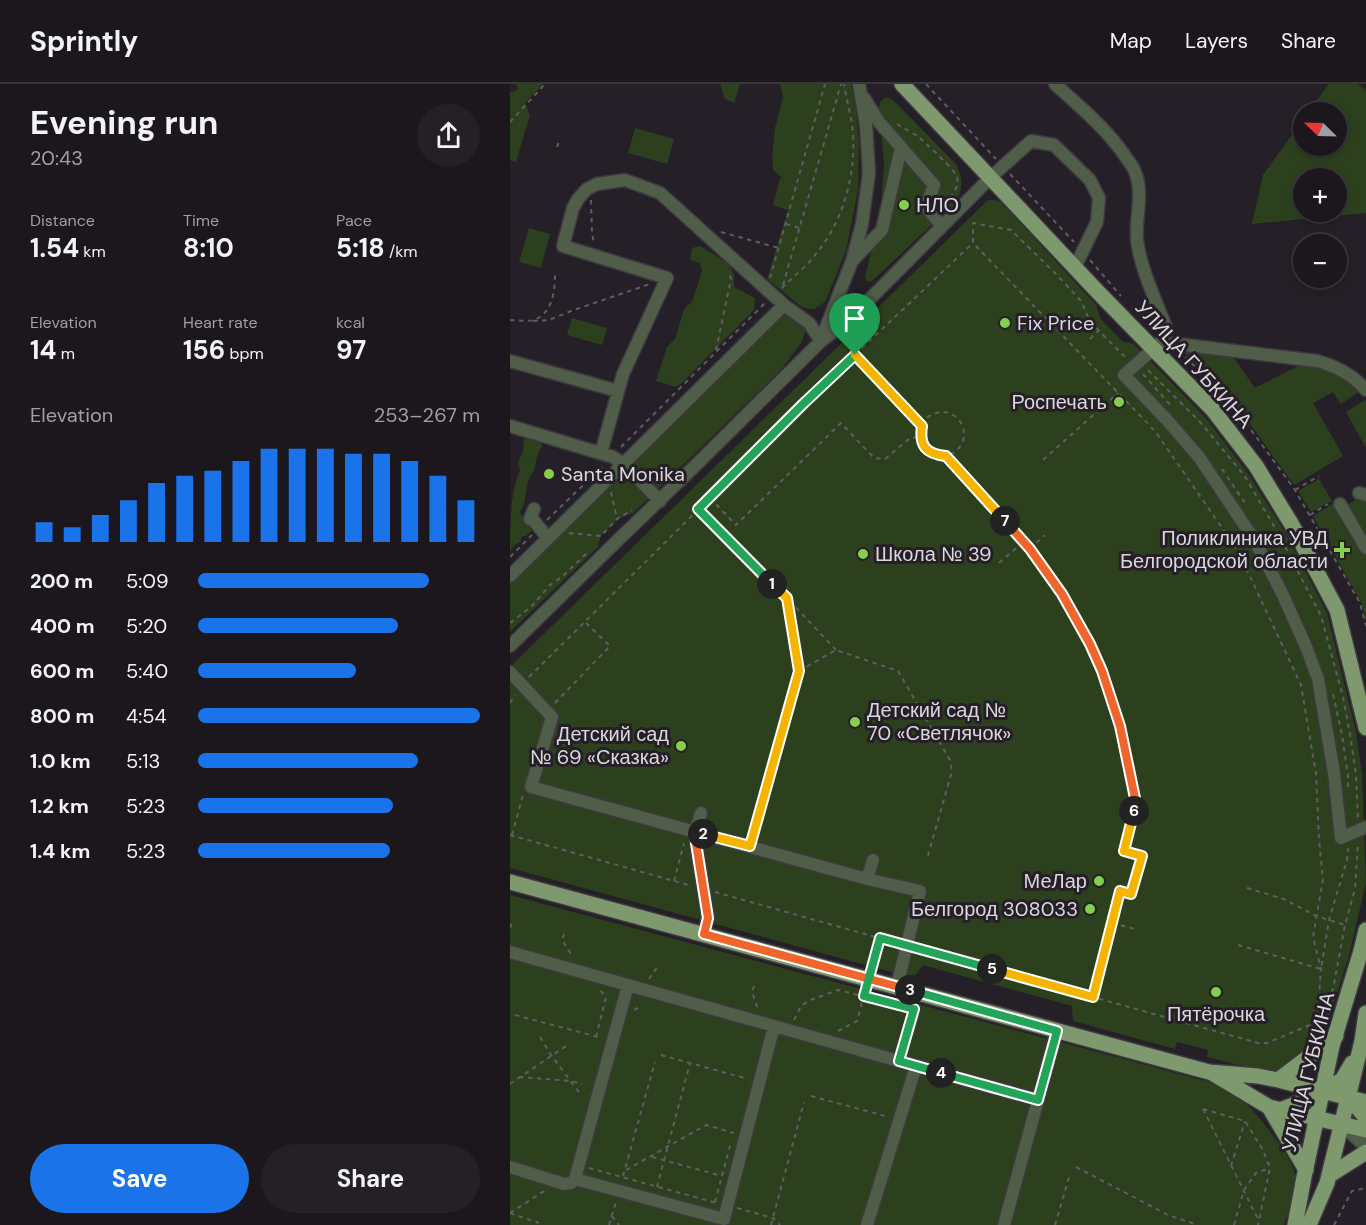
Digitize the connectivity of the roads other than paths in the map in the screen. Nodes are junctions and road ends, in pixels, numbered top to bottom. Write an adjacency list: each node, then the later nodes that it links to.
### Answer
1 (902, 84): 5 (main road, УЛИЦА ГУБКИНА)
2 (1055, 84): 11 (street)
3 (860, 88): 4 (street); 7 (street)
4 (901, 148): 6 (street); 7 (street)
5 (991, 177): 6 (street); 8 (main road, УЛИЦА ГУБКИНА); 8 (street)
6 (942, 226): 10 (street)
7 (852, 261): 10 (street)
8 (1075, 267): 11 (main road, УЛИЦА ГУБКИНА)
9 (784, 305): 10 (street); 14 (street); 17 (street)
10 (821, 341): 18 (street)
11 (1157, 345): 13 (street); 26 (main road, УЛИЦА ГУБКИНА); 29 (street)
12 (510, 361): 14 (street)
13 (1366, 390)
14 (618, 391): 16 (street)
15 (510, 426): 16 (street)
16 (605, 456): 17 (street)
17 (624, 464): 18 (street); 21 (street)
18 (660, 501): 24 (street)
19 (1337, 503): 22 (street)
20 (534, 509): 21 (street)
21 (548, 538): 23 (street)
22 (1366, 548)
23 (510, 576)
24 (510, 646)
25 (510, 672): 30 (street)
26 (1362, 692): 27 (main road, УЛИЦА ГУБКИНА)
27 (1366, 728)
28 (701, 813): 30 (street)
29 (1358, 830)
30 (695, 832): 32 (street); 35 (street)
31 (873, 860): 32 (street)
32 (867, 879): 38 (street)
33 (510, 882): 35 (main road)
34 (1366, 930): 42 (main road, УЛИЦА ГУБКИНА)
35 (704, 934): 38 (main road)
36 (510, 952): 37 (street)
37 (628, 985): 40 (street); 63 (street)
38 (897, 986): 41 (main road)
39 (1366, 1013): 43 (main road)
40 (774, 1026): 44 (street); 63 (street)
41 (1057, 1031): 45 (main road); 50 (street)
42 (1334, 1041): 43 (main road); 46 (main road); 47 (main road); 48 (main road, УЛИЦА ГУБКИНА)
43 (1363, 1046): 46 (main road); 49 (main road)
44 (916, 1066): 50 (street); 64 (street)
45 (1209, 1072): 47 (main road); 52 (main road)
46 (1342, 1080): 48 (main road); 49 (main road)
47 (1281, 1081): 48 (main road); 51 (main road); 52 (main road)
48 (1323, 1091): 49 (main road); 51 (main road); 54 (main road, УЛИЦА ГУБКИНА)
49 (1348, 1098): 53 (main road); 55 (main road)
50 (1038, 1100): 65 (street)
51 (1306, 1100): 52 (main road); 54 (main road)
52 (1275, 1108): 54 (main road); 60 (main road)
53 (1365, 1112): 55 (main road)
54 (1317, 1119): 55 (main road); 57 (main road); 60 (main road, УЛИЦА ГУБКИНА)
55 (1341, 1124): 56 (main road); 57 (main road); 58 (street); 62 (main road)
56 (1366, 1130)
57 (1326, 1138): 60 (main road); 62 (main road)
58 (1366, 1147)
59 (1366, 1152): 62 (main road)
60 (1308, 1163): 62 (main road); 66 (main road, УЛИЦА ГУБКИНА)
61 (510, 1167): 63 (street)
62 (1330, 1170): 67 (main road)
63 (575, 1179)
64 (867, 1225)
65 (1004, 1225)
66 (1295, 1225)
67 (1309, 1225)

